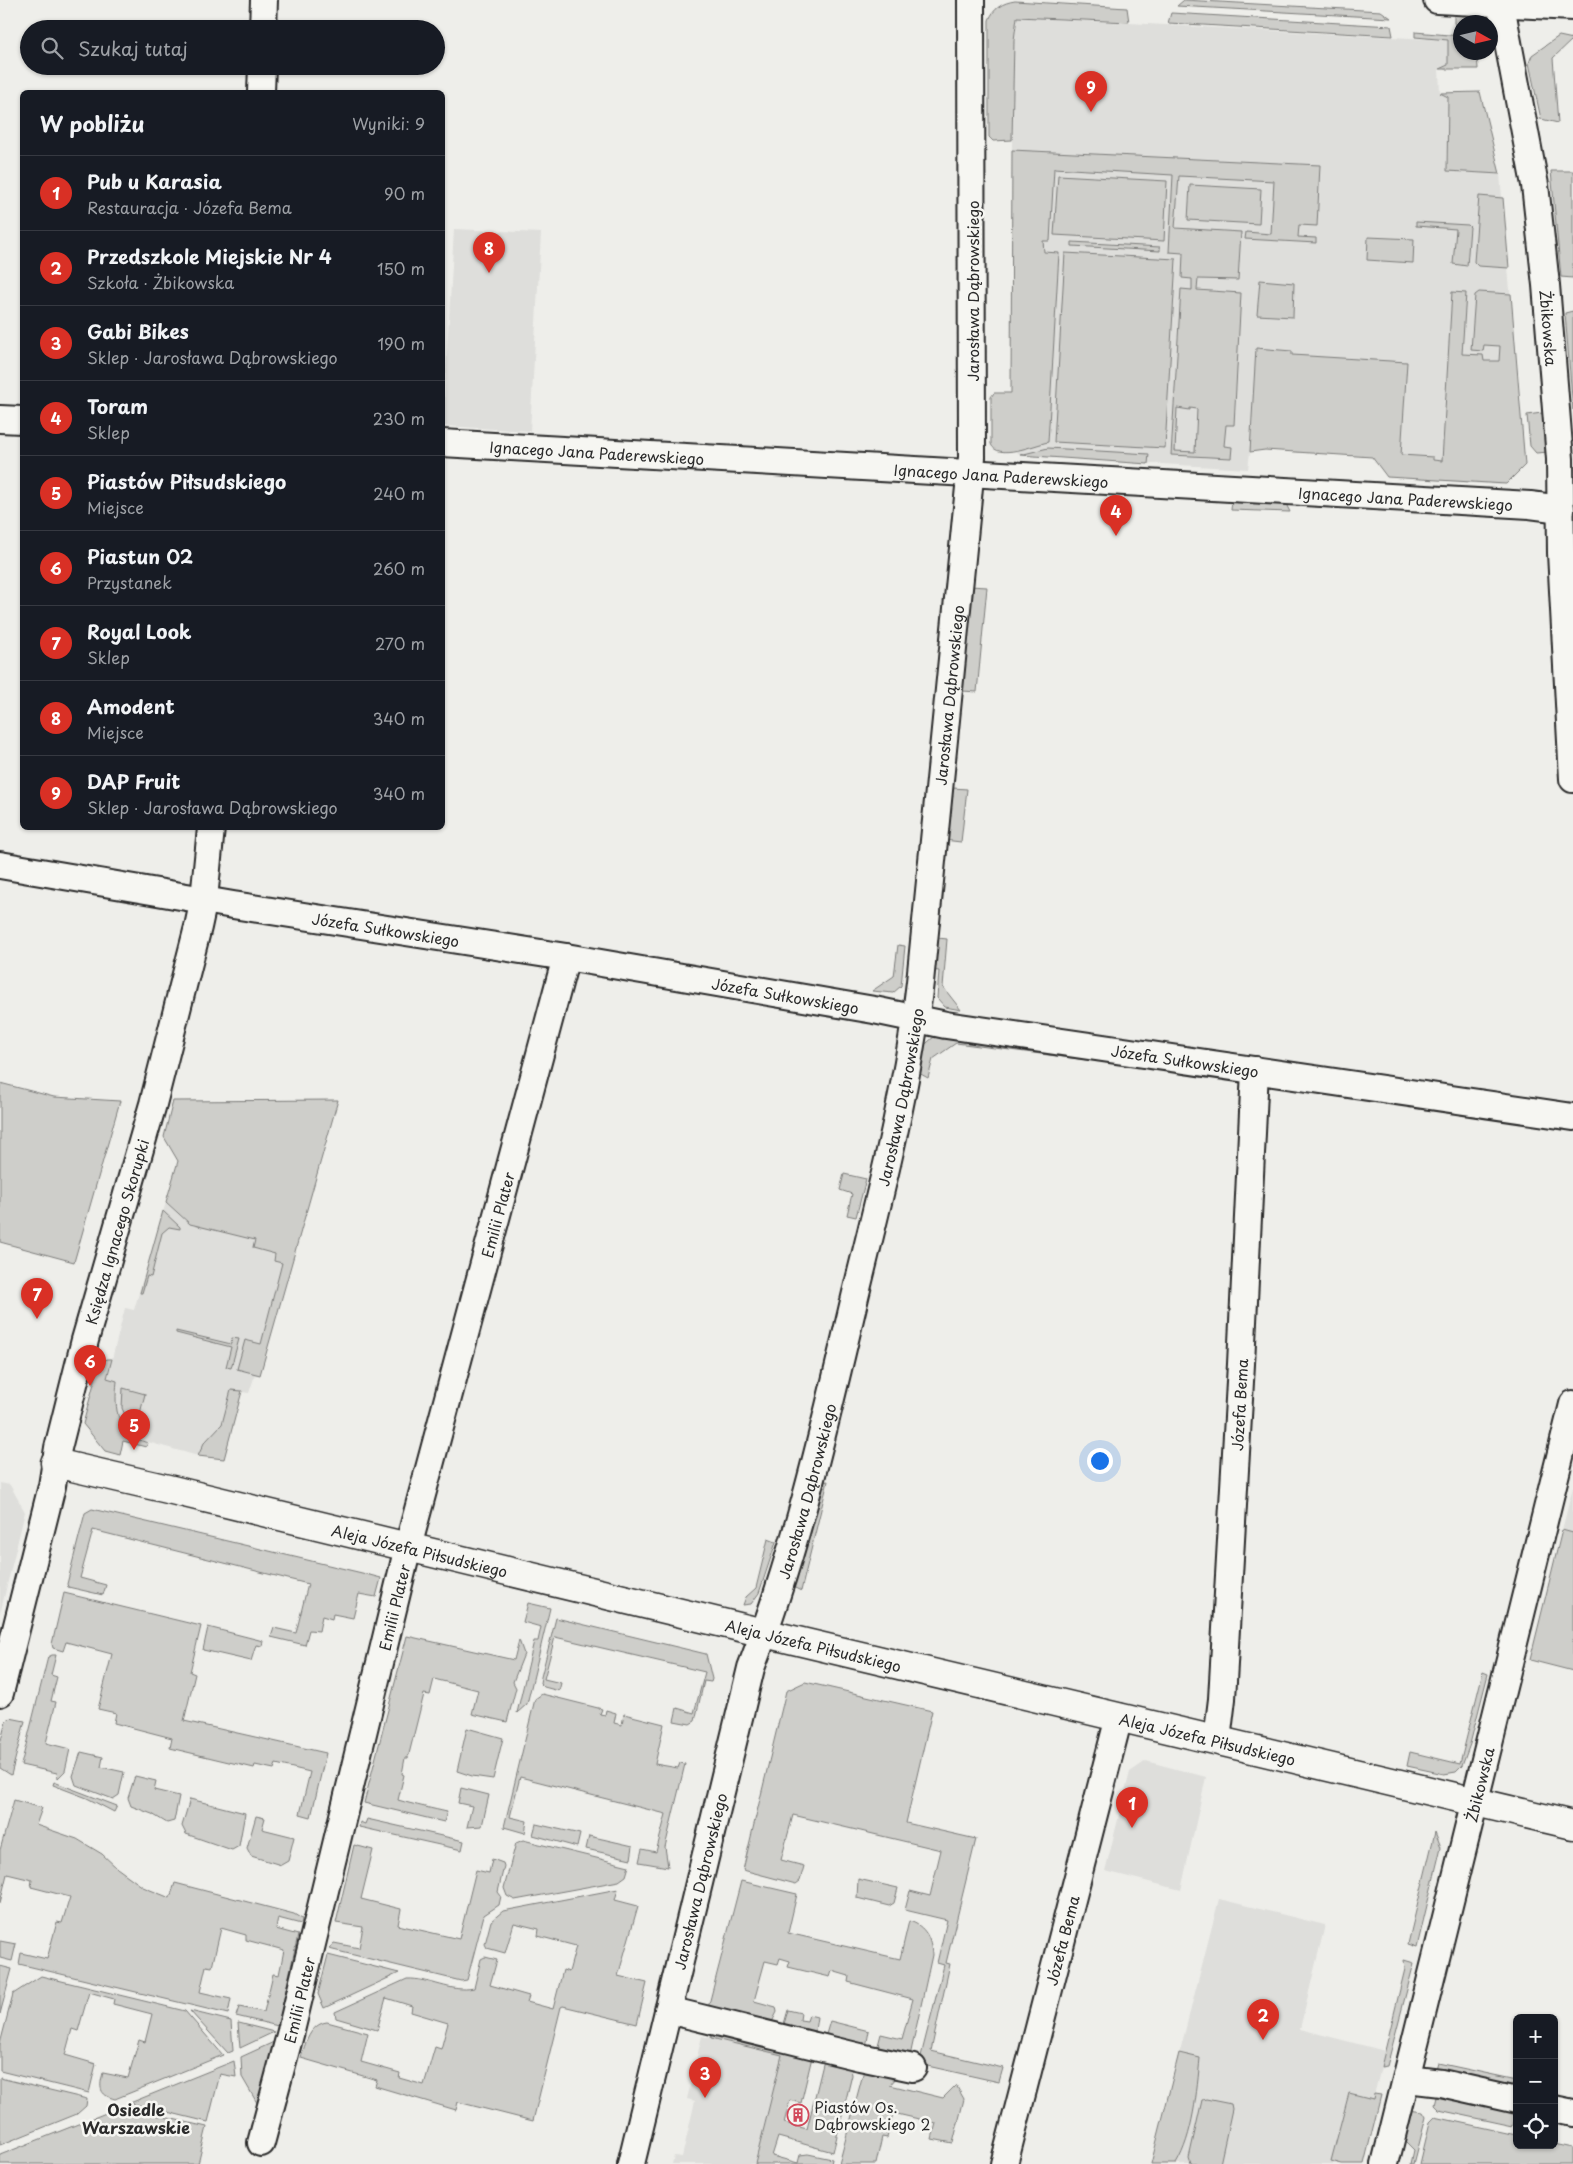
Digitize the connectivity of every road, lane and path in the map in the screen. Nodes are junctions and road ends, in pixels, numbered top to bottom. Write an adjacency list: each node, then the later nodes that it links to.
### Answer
1 (264, 0): 6 (street)
2 (971, 0): 12 (street, Jarosława Dąbrowskiego)
3 (1437, 0): 4 (street)
4 (1501, 2): 5 (street); 13 (street, Żbikowska)
5 (1573, 7)
6 (263, 20)
7 (262, 75): 8 (street)
8 (261, 90)
9 (0, 419): 10 (street)
10 (20, 420)
11 (445, 443): 12 (street, Ignacego Jana Paderewskiego)
12 (971, 472): 13 (street, Ignacego Jana Paderewskiego); 19 (street, Jarosława Dąbrowskiego)
13 (1561, 509): 14 (street, Żbikowska)
14 (1573, 779)
15 (211, 830): 17 (street, Księdza Ignacego Skorupki)
16 (0, 865): 17 (street, Józefa Sułkowskiego)
17 (204, 899): 18 (street, Józefa Sułkowskiego); 23 (street, Księdza Ignacego Skorupki)
18 (566, 957): 19 (street, Józefa Sułkowskiego); 24 (street, Emilii Plater)
19 (916, 1018): 20 (street, Józefa Sułkowskiego); 25 (street, Jarosława Dąbrowskiego)
20 (1255, 1070): 21 (street, Józefa Sułkowskiego); 28 (street, Józefa Bema)
21 (1573, 1117)
22 (1573, 1404): 29 (street, Żbikowska)
23 (55, 1463): 24 (street, Aleja Józefa Piłsudskiego); 26 (street, Księdza Ignacego Skorupki)
24 (408, 1547): 25 (street, Aleja Józefa Piłsudskiego); 37 (street, Emilii Plater)
25 (764, 1633): 27 (street, Aleja Józefa Piłsudskiego); 31 (street, Jarosława Dąbrowskiego)
26 (0, 1694)
27 (1119, 1717): 28 (street, Aleja Józefa Piłsudskiego); 39 (street, Józefa Bema)
28 (1217, 1740): 29 (street, Aleja Józefa Piłsudskiego)
29 (1474, 1801): 30 (street, Aleja Józefa Piłsudskiego); 33 (street, Żbikowska)
30 (1573, 1826)
31 (668, 2010): 32 (street); 38 (street, Jarosława Dąbrowskiego)
32 (914, 2068)
33 (1407, 2079): 34 (street); 40 (street, Żbikowska)
34 (1513, 2099)
35 (1558, 2110): 36 (street)
36 (1573, 2113)
37 (261, 2143)
38 (631, 2164)
39 (1004, 2164)
40 (1385, 2164)

